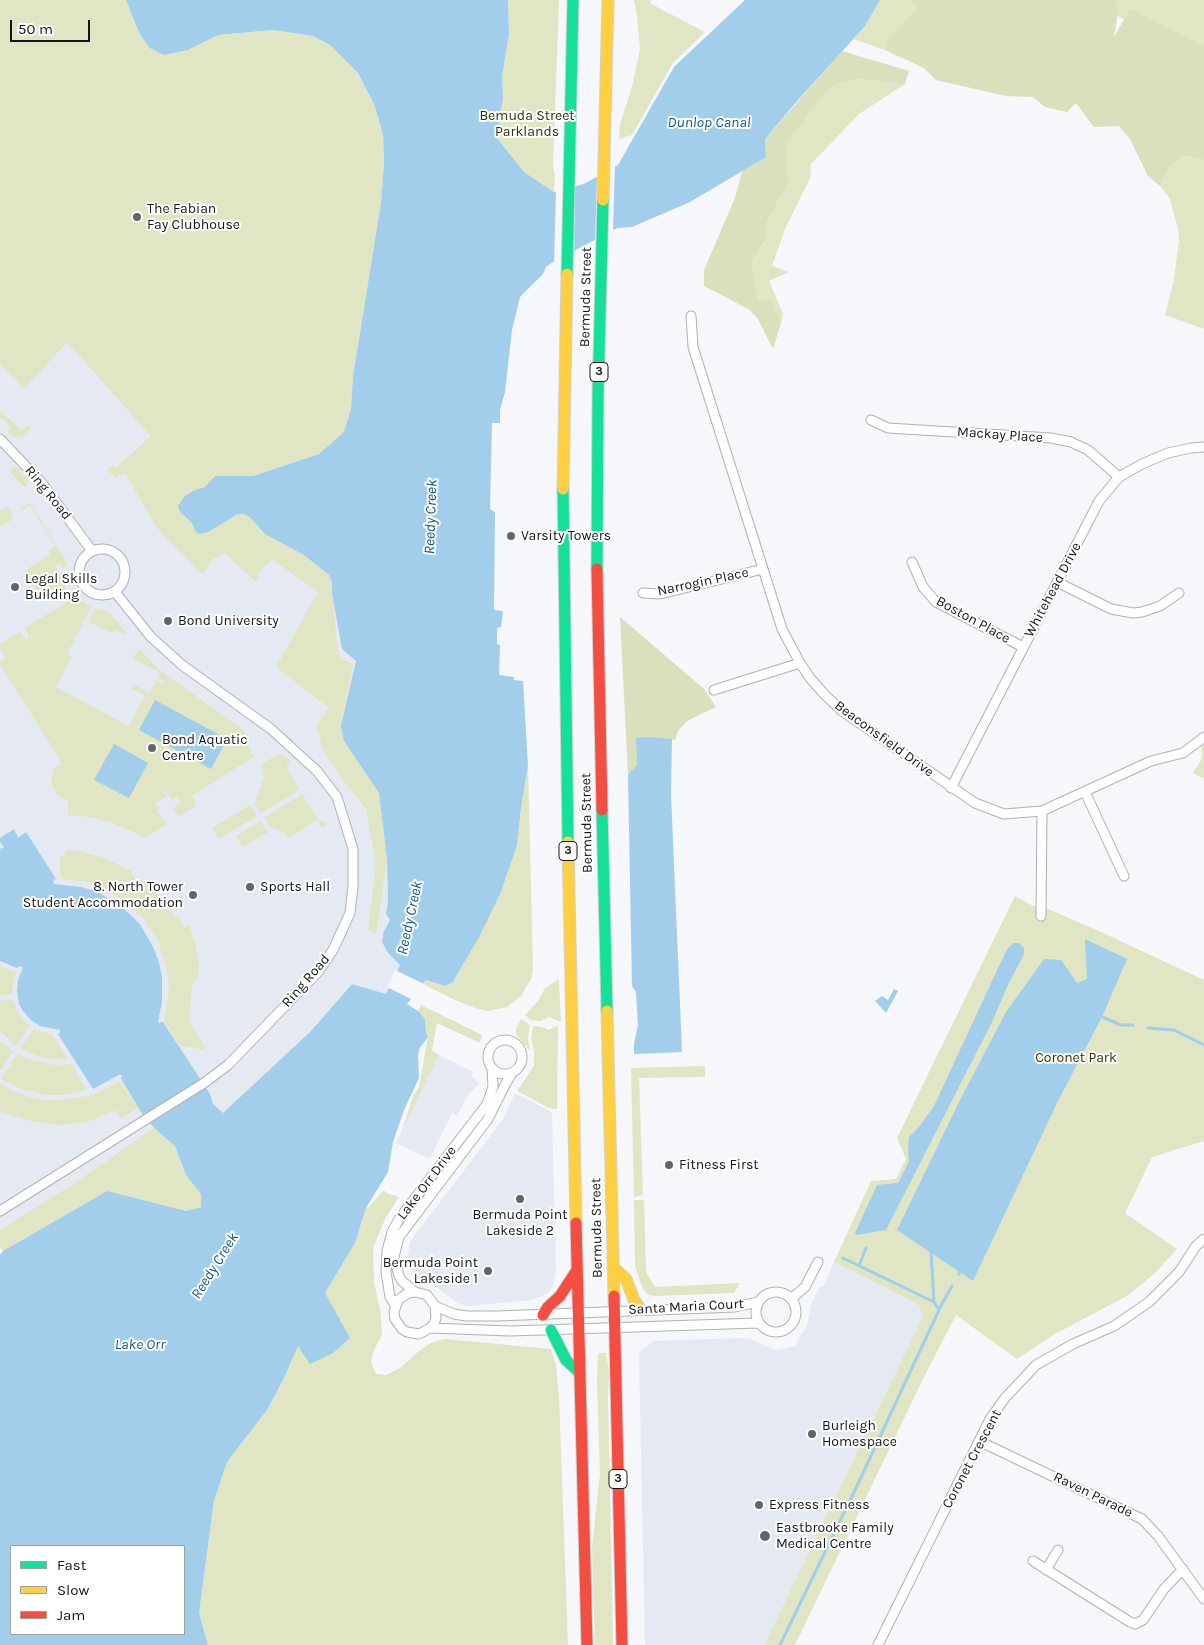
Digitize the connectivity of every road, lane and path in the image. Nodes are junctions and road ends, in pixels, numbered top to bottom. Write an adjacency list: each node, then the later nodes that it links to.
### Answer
1 (573, 0): 30 (main road, Bermuda Street / 3)
2 (608, 0): 29 (main road, Bermuda Street / 3)
3 (691, 316): 10 (street, Beaconsfield Drive)
4 (871, 420): 7 (street, Mackay Place)
5 (0, 439): 8 (street, Ring Road)
6 (1204, 447): 7 (street, Whitehead Drive)
7 (1119, 477): 11 (street, Whitehead Drive)
8 (92, 551): 12 (street); 12 (street)
9 (912, 562): 15 (street, Boston Place)
10 (763, 569): 14 (street, Narrogin Place); 16 (street, Beaconsfield Drive)
11 (1057, 582): 13 (street); 15 (street, Whitehead Drive)
12 (115, 592): 26 (street, Ring Road)
13 (1178, 592)
14 (643, 593)
15 (1023, 647): 19 (street, Whitehead Drive)
16 (800, 663): 17 (street); 19 (street, Beaconsfield Drive)
17 (714, 690)
18 (1204, 737): 20 (street, Beaconsfield Drive)
19 (951, 788): 21 (street, Beaconsfield Drive)
20 (1085, 792): 21 (street, Beaconsfield Drive); 22 (street)
21 (1042, 811): 23 (street)
22 (1124, 876)
23 (1041, 916)
24 (492, 1068): 25 (street); 25 (street); 34 (street, Lake Orr Drive)
25 (512, 1073): 31 (street, Lake Orr Drive)
26 (0, 1211)
27 (1204, 1239): 46 (street, Coronet Crescent)
28 (818, 1262): 32 (street)
29 (613, 1267): 36 (main road); 37 (main road, Bermuda Street / 3)
30 (577, 1270): 38 (main road, Bermuda Street / 3); 39 (main road)
31 (415, 1292): 34 (street); 35 (street)
32 (791, 1299): 33 (street); 40 (street)
33 (758, 1302): 36 (street, Santa Maria Court); 40 (street)
34 (395, 1306): 41 (street)
35 (436, 1306): 39 (street); 41 (street)
36 (641, 1310): 37 (street, Santa Maria Court)
37 (614, 1311): 38 (street); 42 (main road, Bermuda Street / 3)
38 (579, 1314): 39 (street); 43 (main road, Bermuda Street / 3)
39 (543, 1315)
40 (758, 1322): 42 (street, Santa Maria Court)
41 (430, 1328): 44 (street)
42 (615, 1328): 43 (street); 53 (main road, Bermuda Street / 3)
43 (579, 1329): 44 (street); 45 (main road, Bermuda Street / 3)
44 (551, 1330): 45 (main road)
45 (580, 1373): 52 (main road, Bermuda Street / 3)
46 (979, 1441): 49 (street, Raven Parade); 54 (street, Coronet Crescent)
47 (1058, 1550): 50 (street)
48 (1032, 1561): 50 (street)
49 (1183, 1569): 50 (street); 51 (street, Raven Parade)
50 (1046, 1570)
51 (1204, 1598)
52 (587, 1645)
53 (622, 1645)
54 (878, 1645)

